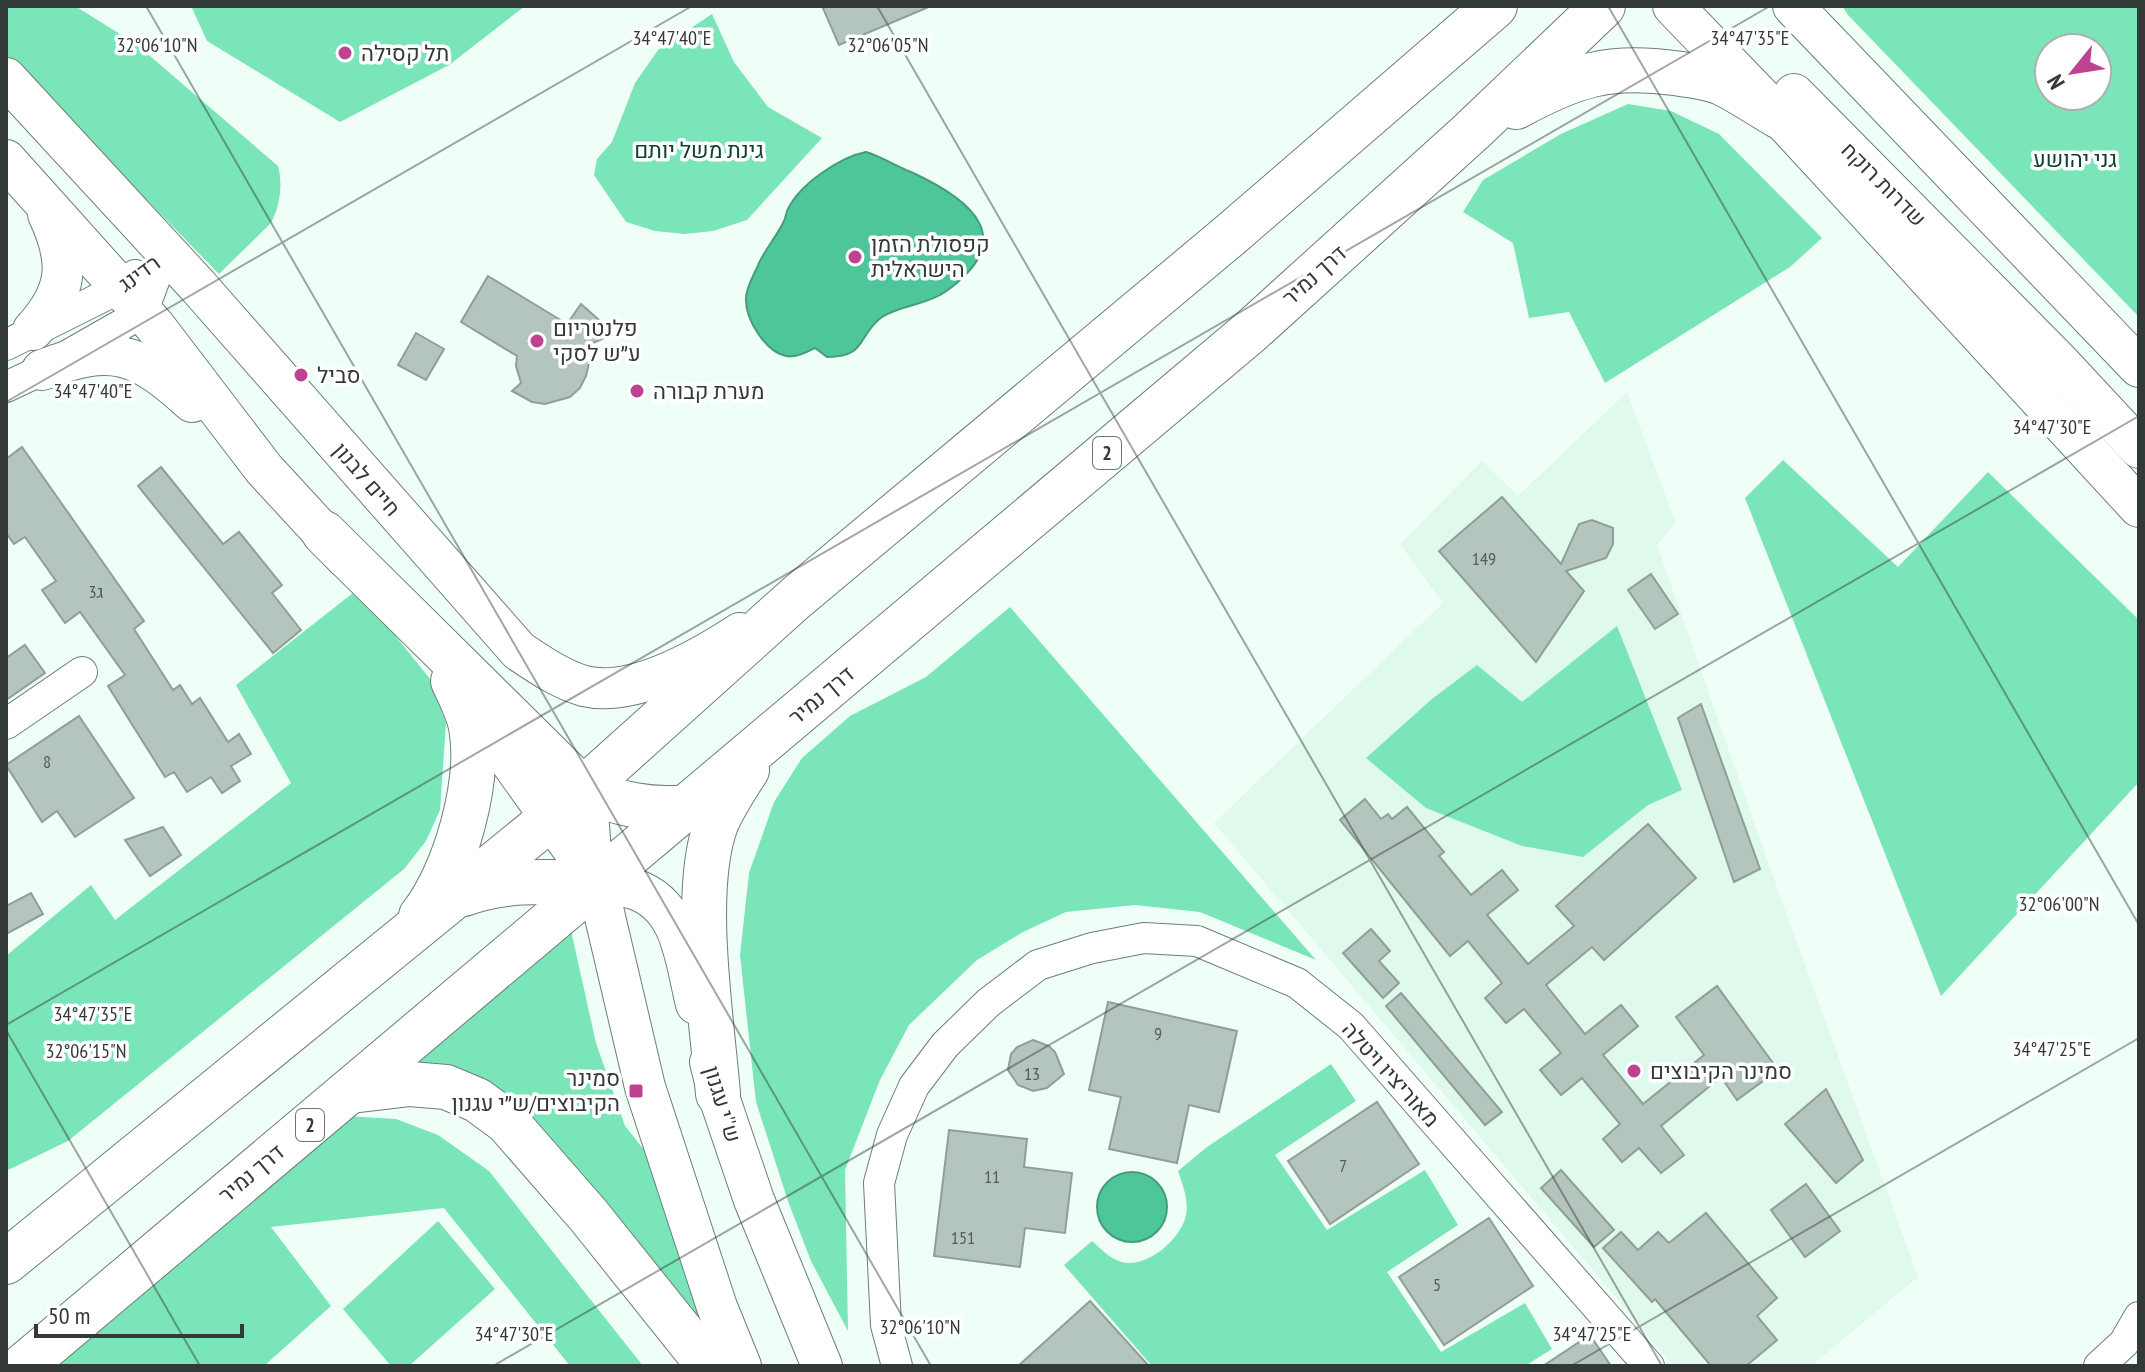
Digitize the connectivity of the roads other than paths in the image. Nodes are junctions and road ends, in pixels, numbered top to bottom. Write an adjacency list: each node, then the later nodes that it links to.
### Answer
1 (1603, 6): 10 (highway, דרך נמיר / 2)
2 (1673, 6): 9 (main road)
3 (1707, 6): 16 (main road, שדרות רוקח)
4 (1793, 6): 7 (main road)
5 (1815, 6): 7 (main road)
6 (1479, 15): 25 (highway)
7 (1850, 64): 17 (main road)
8 (6, 78): 13 (main road, חיים לבנון)
9 (1780, 117): 10 (highway); 23 (main road)
10 (1472, 131): 29 (highway, דרך נמיר / 2)
11 (6, 160): 12 (main road)
12 (41, 199): 14 (main road); 15 (main road)
13 (165, 252): 14 (street, רדינג); 25 (main road, חיים לבנון)
14 (131, 301): 15 (street, רדינג); 18 (street, רדינג); 22 (main road)
15 (20, 337)
16 (2060, 363): 20 (main road, שדרות רוקח); 21 (main road, שדרות רוקח)
17 (2139, 367)
18 (42, 370): 19 (street, רדינג); 22 (main road)
19 (6, 387)
20 (2139, 431)
21 (2139, 448)
22 (264, 469): 24 (main road)
23 (2139, 507)
24 (324, 533): 27 (main road); 30 (highway)
25 (797, 597): 30 (highway)
26 (82, 672): 28 (street)
27 (453, 681): 32 (main road); 35 (highway)
28 (6, 724)
29 (764, 743): 31 (highway, דרך נמיר / 2); 37 (highway)
30 (584, 790): 31 (highway); 32 (highway); 33 (highway)
31 (687, 807): 33 (highway, דרך נמיר / 2)
32 (551, 818): 33 (main road); 34 (highway)
33 (597, 883): 34 (highway); 36 (highway, דרך נמיר / 2); 37 (main road, ש''י עגנון); 42 (main road)
34 (458, 896): 35 (highway)
35 (403, 939): 38 (highway)
36 (351, 1091): 40 (highway, דרך נמיר / 2); 41 (highway)
37 (718, 1094): 43 (main road, ש''י עגנון)
38 (6, 1262)
39 (2139, 1317): 46 (street)
40 (23, 1366)
41 (709, 1366)
42 (741, 1366)
43 (822, 1366)
44 (897, 1366): 45 (street, מאוריציו ויטלה)
45 (1649, 1366)
46 (2099, 1366)

